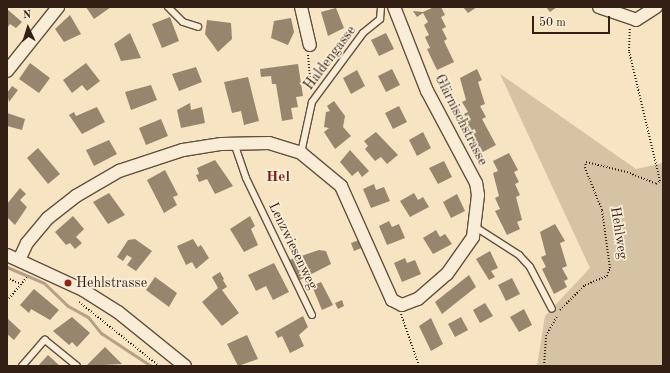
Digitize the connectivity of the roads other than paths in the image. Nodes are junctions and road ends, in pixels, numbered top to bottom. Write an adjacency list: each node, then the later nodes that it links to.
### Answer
1 (58, 7): 10 (street)
2 (168, 7): 8 (lane)
3 (301, 7): 9 (street)
4 (381, 7): 12 (lane, Haldengasse)
5 (394, 7): 13 (street, Glärnischstrasse)
6 (599, 7): 7 (street)
7 (656, 7)
8 (198, 27)
9 (310, 45)
10 (9, 65)
11 (234, 143): 12 (street); 15 (street); 17 (lane, Lenzwiesenweg)
12 (301, 153): 13 (street)
13 (477, 228): 16 (lane)
14 (7, 255): 15 (street)
15 (19, 260): 20 (street)
16 (552, 309)
17 (312, 315)
18 (22, 366): 19 (lane)
19 (77, 366)
20 (185, 366)

